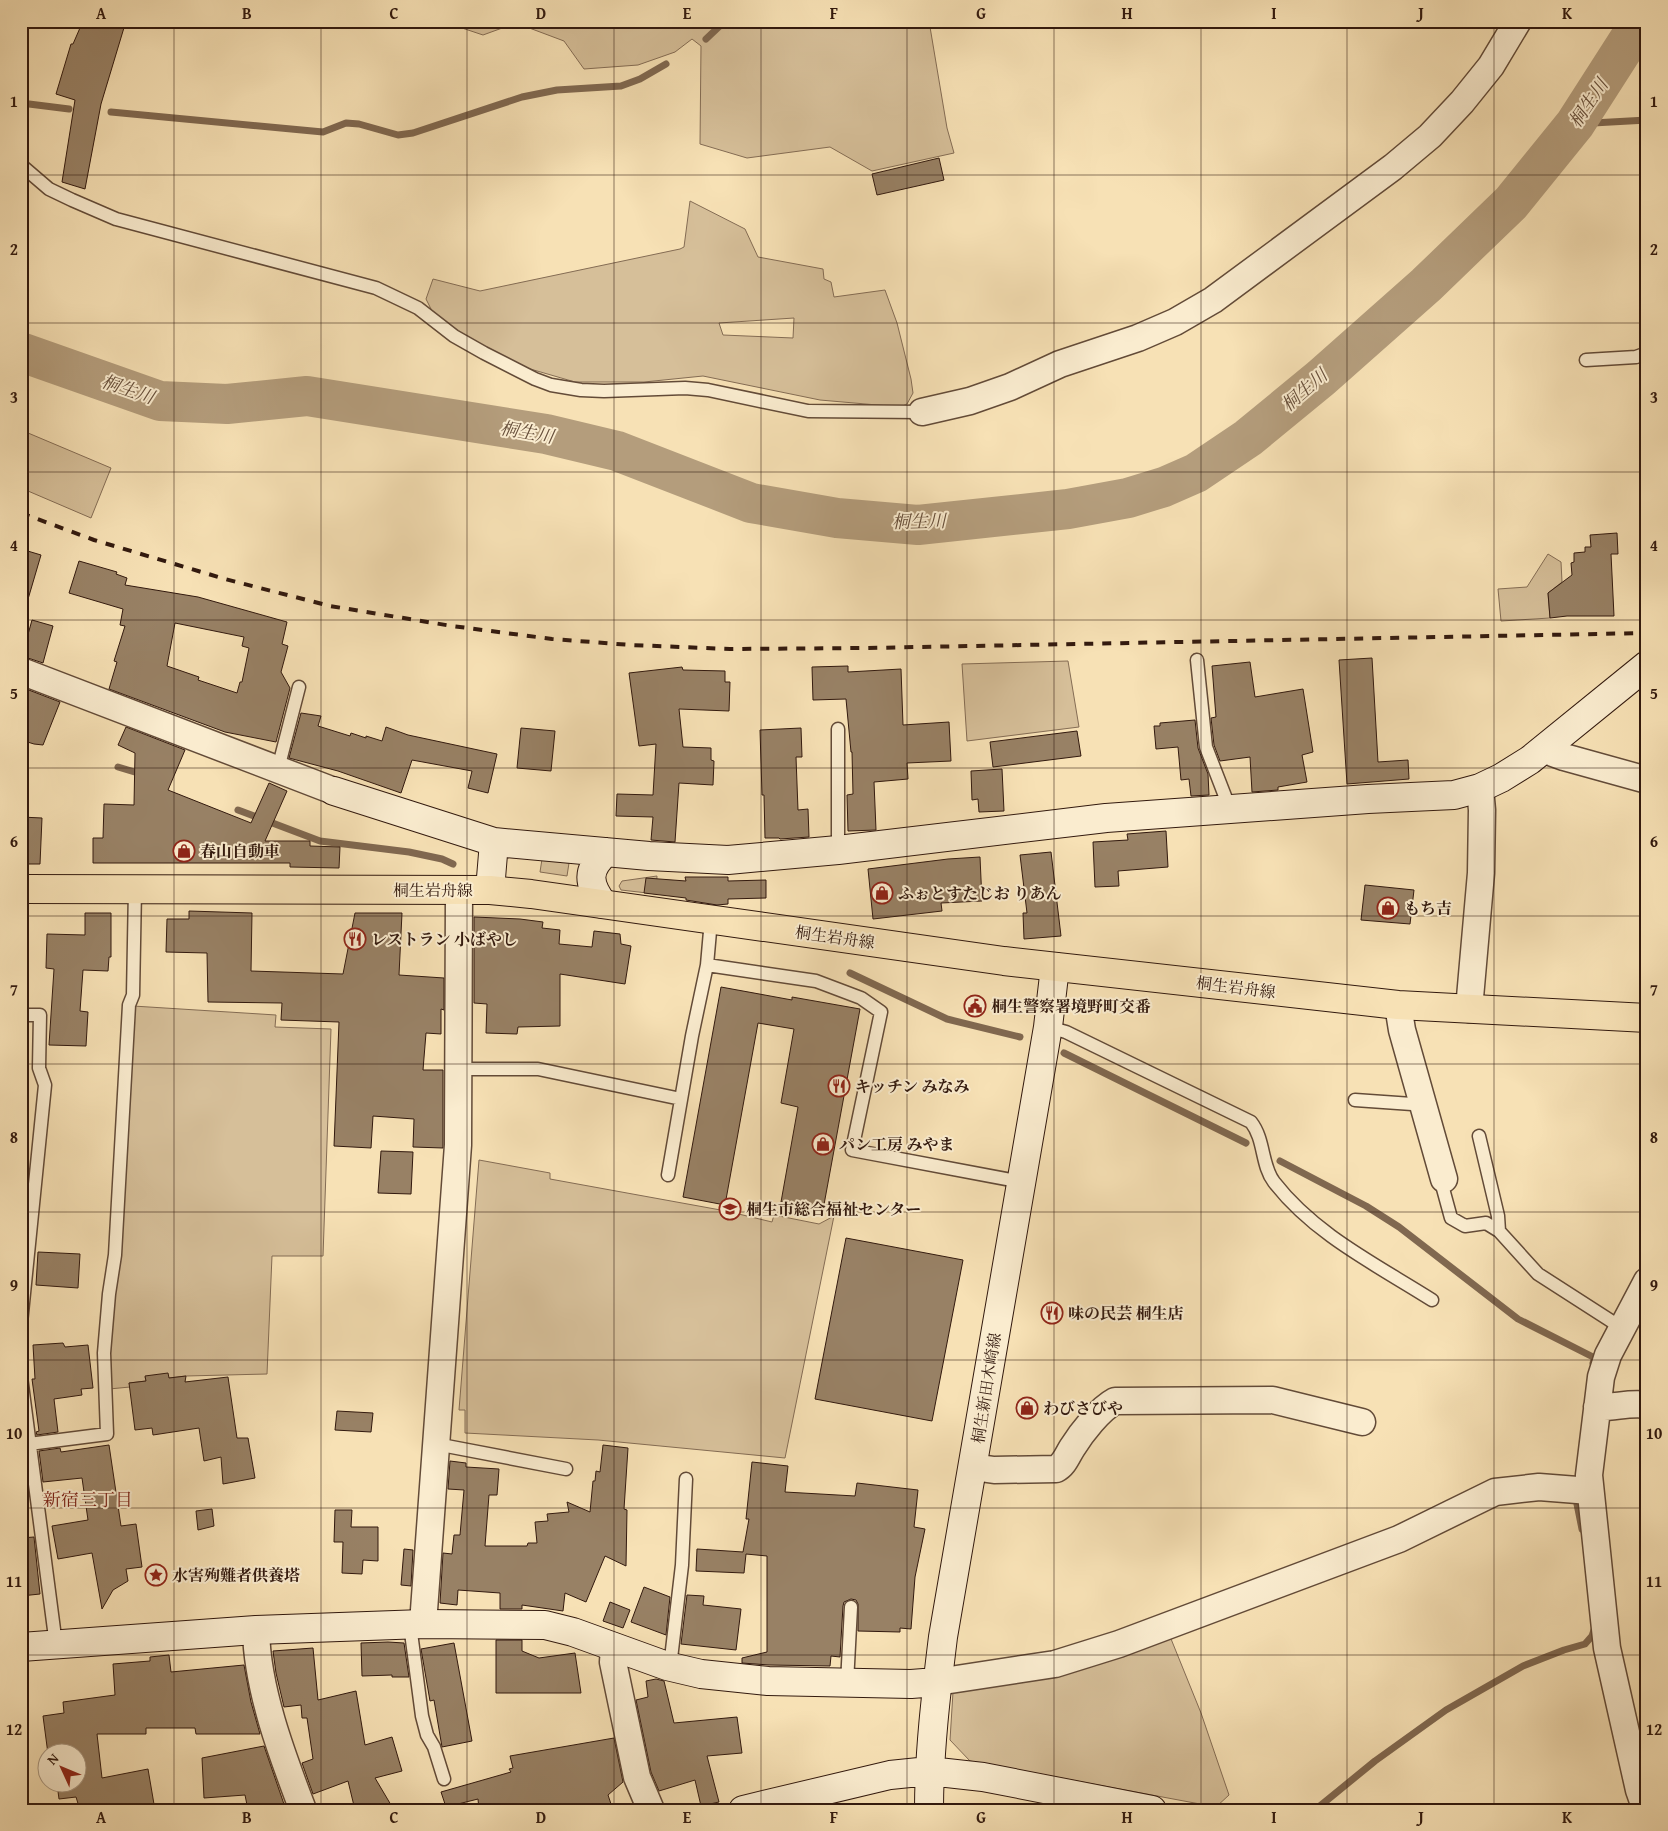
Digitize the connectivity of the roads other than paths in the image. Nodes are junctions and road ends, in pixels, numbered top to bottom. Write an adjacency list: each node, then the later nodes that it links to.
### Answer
1 (1518, 21): 5 (street)
2 (21, 166): 5 (lane)
3 (1647, 353): 4 (lane)
4 (1586, 360)
5 (922, 412)
6 (1197, 660): 16 (lane)
7 (1647, 665): 11 (street)
8 (21, 671): 12 (street)
9 (300, 687): 12 (lane)
10 (838, 729): 18 (lane)
11 (1547, 748): 13 (street); 14 (street)
12 (278, 769): 15 (street)
13 (1647, 780)
14 (1480, 788): 16 (street); 29 (street)
15 (334, 791): 17 (street)
16 (1230, 809): 18 (street)
17 (494, 842): 19 (street); 22 (street)
18 (838, 850): 19 (street)
19 (606, 852): 24 (street)
20 (21, 889): 21 (main road, 桐生岩舟線)
21 (135, 889): 23 (main road, 桐生岩舟線); 50 (lane)
22 (490, 890): 23 (main road, 桐生岩舟線); 24 (main road, 桐生岩舟線)
23 (459, 891): 33 (street)
24 (603, 904): 25 (main road, 桐生岩舟線)
25 (711, 920): 26 (lane); 27 (main road, 桐生岩舟線)
26 (707, 965): 34 (lane); 40 (lane)
27 (1054, 967): 28 (main road, 桐生岩舟線); 32 (street, 桐生新田木崎線)
28 (1398, 1006): 29 (main road, 桐生岩舟線); 36 (street)
29 (1470, 1009): 31 (main road, 桐生岩舟線)
30 (21, 1015): 44 (lane)
31 (1647, 1018)
32 (1048, 1028): 40 (street, 桐生新田木崎線); 43 (lane)
33 (458, 1069): 34 (lane); 51 (street)
34 (681, 1099): 38 (lane)
35 (1355, 1100): 36 (lane)
36 (1422, 1103): 39 (street)
37 (1479, 1136): 41 (lane)
38 (668, 1175)
39 (1444, 1179): 41 (lane)
40 (1022, 1182): 52 (street, 桐生新田木崎線)
41 (1499, 1230): 45 (lane)
42 (1647, 1281): 45 (street)
43 (1432, 1300)
44 (21, 1323)
45 (1622, 1328): 48 (street)
46 (21, 1377): 50 (lane)
47 (1647, 1405): 48 (street)
48 (1596, 1407): 55 (street)
49 (1362, 1422): 52 (street)
50 (29, 1444): 59 (lane)
51 (436, 1444): 53 (lane); 57 (street)
52 (973, 1467): 63 (street, 桐生新田木崎線)
53 (566, 1469)
54 (686, 1479): 62 (lane)
55 (1590, 1490): 63 (street); 72 (street)
56 (851, 1607): 64 (lane)
57 (416, 1624): 58 (street); 61 (street); 66 (lane)
58 (256, 1630): 59 (street); 67 (street)
59 (56, 1645): 60 (street)
60 (21, 1647)
61 (614, 1647): 62 (street); 68 (street)
62 (670, 1666): 64 (street)
63 (937, 1682): 64 (street); 65 (street, 桐生新田木崎線)
64 (847, 1683)
65 (929, 1772): 69 (street); 70 (street, 桐生新田木崎線); 71 (street)
66 (444, 1779)
67 (303, 1810)
68 (652, 1810)
69 (743, 1810)
70 (929, 1810)
71 (1152, 1810)
72 (1646, 1810)

